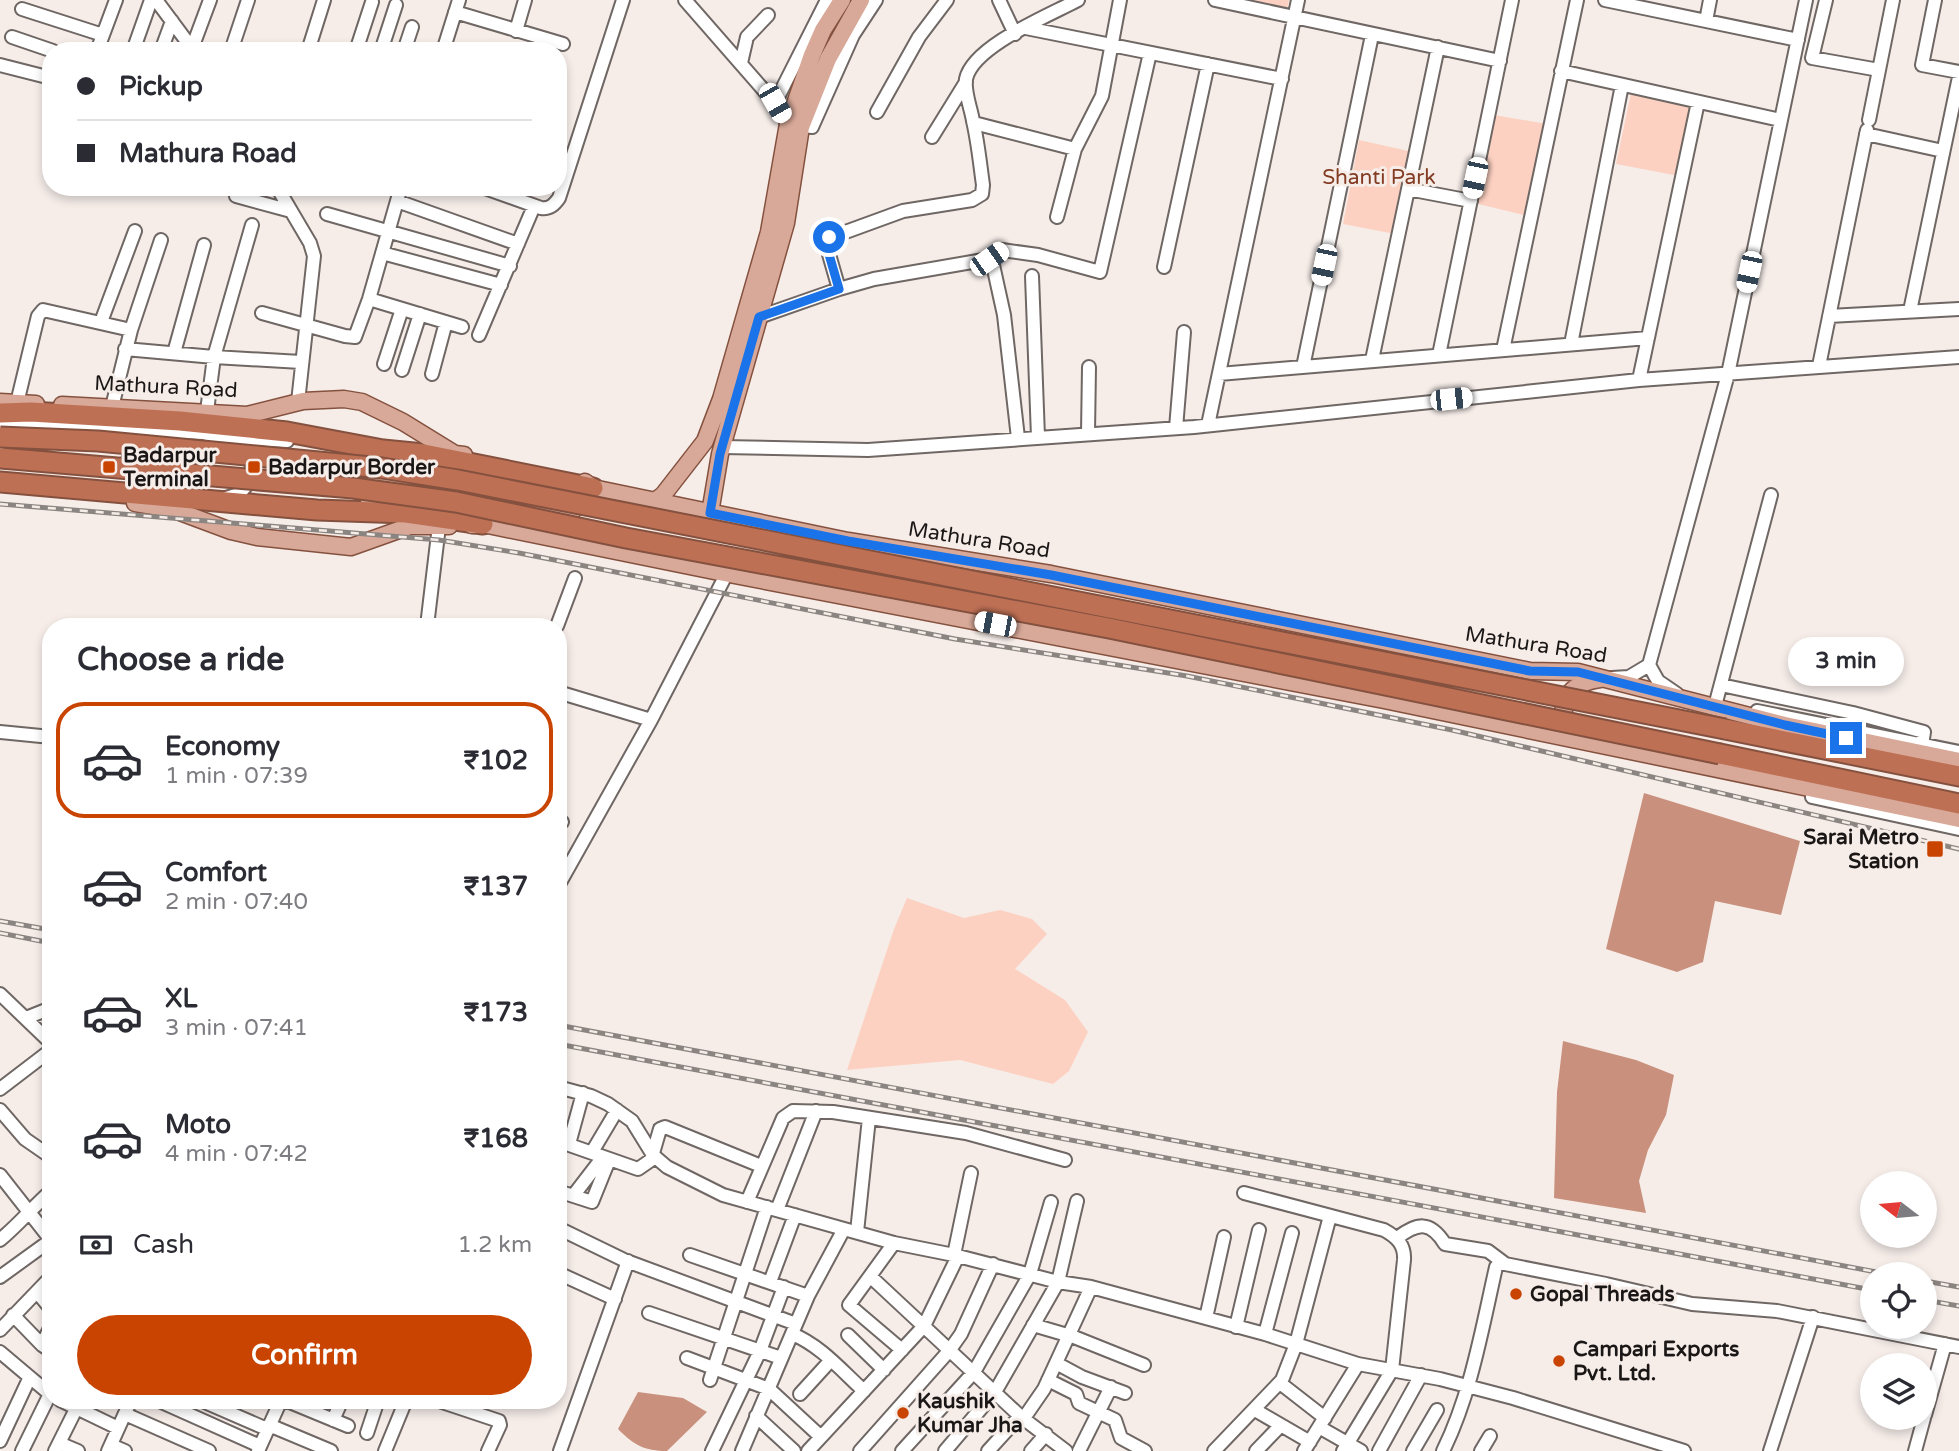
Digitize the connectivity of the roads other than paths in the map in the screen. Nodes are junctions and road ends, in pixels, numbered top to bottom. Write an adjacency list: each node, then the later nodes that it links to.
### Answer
1 (116, 0): 38 (street)
2 (154, 0): 33 (street); 43 (street)
3 (209, 0): 46 (street)
4 (248, 0): 47 (street)
5 (324, 0): 48 (street)
6 (525, 0): 36 (street)
7 (622, 0): 80 (street)
8 (685, 0): 59 (street)
9 (827, 0): 71 (street)
10 (842, 0): 75 (main road)
11 (861, 0): 75 (main road)
12 (876, 0): 75 (street)
13 (947, 0): 72 (street)
14 (999, 0): 37 (street)
15 (1078, 0): 37 (street)
16 (1120, 0): 54 (street)
17 (1214, 0): 32 (street)
18 (1298, 0): 32 (street)
19 (1512, 0): 58 (street)
20 (1577, 0): 62 (street)
21 (1605, 0): 34 (street)
22 (1710, 0): 34 (street)
23 (1806, 0): 41 (street)
24 (1826, 0): 63 (street)
25 (1893, 0): 63 (street)
26 (1935, 0): 64 (street)
27 (372, 2): 49 (street)
28 (396, 5): 50 (street)
29 (457, 6): 36 (street); 52 (street)
30 (22, 9): 38 (street)
31 (768, 15): 59 (street)
32 (1294, 16): 39 (street); 67 (street)
33 (172, 21): 44 (street); 45 (street)
34 (1706, 21): 41 (street)
35 (412, 27): 51 (street)
36 (516, 31): 53 (street)
37 (1021, 31): 54 (street); 68 (street)
38 (103, 35): 42 (street)
39 (1372, 35): 56 (street); 134 (street)
40 (12, 37): 55 (street)
41 (1798, 40): 73 (street)
42 (100, 42)
43 (137, 42)
44 (164, 42)
45 (186, 42)
46 (195, 42)
47 (234, 42)
48 (311, 42)
49 (359, 42)
50 (384, 42)
51 (407, 42)
52 (448, 42)
53 (556, 42)
54 (1111, 45): 57 (street); 78 (street)
55 (42, 47)
56 (1438, 47): 58 (street); 81 (street)
57 (1150, 52): 60 (street); 100 (street)
58 (1500, 61): 88 (street)
59 (741, 63): 71 (street)
60 (1208, 64): 67 (street); 102 (street)
61 (0, 65): 65 (street)
62 (1561, 71): 69 (street); 124 (street)
63 (1879, 71): 76 (street)
64 (1959, 72)
65 (42, 77)
66 (1959, 77): 79 (street)
67 (1282, 79): 138 (street)
68 (966, 82): 74 (street); 77 (street)
69 (1622, 85): 70 (street); 122 (street)
70 (1698, 102): 73 (street); 121 (street)
71 (775, 103): 75 (street)
72 (877, 112)
73 (1780, 120): 136 (street)
74 (974, 123): 78 (street); 105 (street)
75 (794, 126): 113 (main road); 165 (main road)
76 (1868, 128): 79 (street); 112 (street)
77 (932, 137)
78 (1074, 149): 92 (street)
79 (1943, 151): 109 (street)
80 (567, 163)
81 (1408, 189): 88 (street); 129 (street)
82 (236, 196): 90 (street)
83 (282, 196): 90 (street)
84 (398, 196): 87 (street)
85 (507, 196): 89 (street)
86 (557, 196): 89 (street)
87 (397, 201): 95 (street); 97 (street)
88 (1471, 201): 126 (street)
89 (534, 206): 97 (street)
90 (291, 211): 116 (street)
91 (327, 214): 95 (street)
92 (1057, 217)
93 (252, 225): 127 (street)
94 (135, 231): 114 (street)
95 (388, 231): 99 (street); 101 (street)
96 (161, 240): 118 (street)
97 (518, 244): 101 (street)
98 (204, 245): 125 (street)
99 (382, 253): 104 (street); 106 (street)
100 (989, 259): 105 (street); 152 (street)
101 (510, 266): 104 (street)
102 (1164, 267)
103 (1032, 276): 151 (street)
104 (501, 285): 120 (street)
105 (839, 289): 113 (street)
106 (369, 299): 107 (street); 116 (street)
107 (402, 309): 111 (street); 131 (street)
108 (1959, 309): 109 (street)
109 (1910, 312): 112 (street)
110 (262, 313): 116 (street)
111 (420, 314): 115 (street); 135 (street)
112 (1829, 316): 132 (street)
113 (759, 317): 153 (main road)
114 (101, 322): 118 (street); 143 (street)
115 (446, 322): 117 (street); 137 (street)
116 (307, 324): 130 (street)
117 (462, 327)
118 (131, 330): 123 (street)
119 (1184, 331): 147 (street)
120 (479, 335)
121 (1648, 338): 122 (street); 139 (street)
122 (1571, 345): 124 (street)
123 (125, 349): 125 (street); 142 (street)
124 (1503, 350): 126 (street)
125 (174, 353): 127 (street)
126 (1439, 355): 129 (street)
127 (214, 357): 130 (street); 144 (street)
128 (1959, 357): 132 (street)
129 (1372, 360): 134 (street)
130 (301, 362): 141 (street)
131 (384, 364)
132 (1819, 366): 136 (street)
133 (1089, 367): 148 (street)
134 (1303, 367): 138 (street)
135 (402, 370)
136 (1728, 373): 139 (street); 177 (street)
137 (432, 374)
138 (1219, 374): 146 (street)
139 (1639, 380): 146 (street)
140 (0, 402): 143 (main road, Mathura Road)
141 (298, 402): 144 (main road, Mathura Road); 161 (main road, Mathura Road)
142 (112, 407): 143 (main road, Mathura Road); 144 (main road, Mathura Road)
143 (9, 408): 154 (highway)
144 (207, 411)
145 (0, 424): 150 (street)
146 (1208, 425): 147 (street)
147 (1176, 428): 148 (street)
148 (1087, 433): 151 (street)
149 (0, 437): 193 (highway, Mathura Road, bridge)
150 (221, 437): 154 (street); 157 (street)
151 (1038, 437): 152 (street)
152 (1018, 438): 153 (street)
153 (722, 447): 168 (main road)
154 (383, 450): 161 (highway)
155 (0, 451): 159 (street)
156 (0, 458): 194 (highway, bridge)
157 (252, 467): 159 (street); 163 (street)
158 (0, 474): 163 (street)
159 (208, 479): 163 (street)
160 (0, 482): 166 (highway)
161 (587, 486): 165 (main road, Mathura Road); 167 (main road)
162 (0, 491): 171 (main road)
163 (191, 492)
164 (1771, 495): 179 (street)
165 (655, 501): 168 (main road, Mathura Road)
166 (375, 512): 167 (main road); 170 (highway)
167 (572, 512): 172 (main road)
168 (710, 513): 169 (main road, Mathura Road)
169 (746, 520): 173 (main road); 178 (main road, Mathura Road)
170 (483, 524): 171 (main road); 172 (main road)
171 (439, 526): 175 (street)
172 (575, 542): 173 (main road)
173 (735, 575): 184 (street); 187 (main road)
174 (575, 578): 176 (street)
175 (428, 618)
176 (560, 618)
177 (1649, 665): 178 (street); 181 (street)
178 (1606, 679): 181 (main road, Mathura Road); 187 (main road)
179 (1721, 685): 182 (street); 188 (street)
180 (567, 695): 184 (street)
181 (1682, 697): 182 (main road, Mathura Road); 190 (main road)
182 (1715, 706): 183 (main road, Mathura Road)
183 (1744, 713): 188 (street); 191 (main road, Mathura Road)
184 (651, 720): 197 (street)
185 (0, 732): 186 (street)
186 (42, 736)
187 (1583, 742): 190 (main road)
188 (1922, 745): 189 (street)
189 (1959, 752)
190 (1670, 760): 192 (main road)
191 (1959, 761)
192 (1703, 767): 195 (main road); 196 (street)
193 (1959, 776)
194 (1959, 804)
195 (1959, 819)
196 (1959, 829)
197 (567, 870)
198 (0, 994): 200 (street)
199 (42, 1011): 200 (street)
200 (26, 1018): 201 (street)
201 (42, 1034)
202 (42, 1057): 203 (street)
203 (0, 1089)
204 (567, 1089): 205 (street)
205 (583, 1093): 207 (street); 210 (street)
206 (0, 1110): 212 (street)
207 (617, 1110): 213 (street); 214 (street)
208 (816, 1111): 209 (street); 216 (street); 226 (street)
209 (869, 1118): 215 (street); 231 (street)
210 (567, 1135)
211 (567, 1144): 214 (street)
212 (42, 1151)
213 (653, 1155): 214 (street); 216 (street); 224 (street)
214 (601, 1156): 221 (street); 221 (street)
215 (1065, 1160)
216 (761, 1166): 224 (street)
217 (971, 1174): 241 (street)
218 (0, 1175): 227 (street)
219 (1244, 1193): 229 (street)
220 (567, 1194): 221 (street)
221 (573, 1196)
222 (42, 1200): 227 (street)
223 (1077, 1201): 251 (street)
224 (747, 1202): 226 (street)
225 (1051, 1202): 246 (street)
226 (771, 1208): 228 (street); 245 (street)
227 (30, 1212): 230 (street); 237 (street)
228 (795, 1215): 231 (street); 250 (street)
229 (1330, 1216): 236 (street); 275 (street)
230 (42, 1228)
231 (850, 1230): 238 (street); 256 (street)
232 (1259, 1230): 267 (street)
233 (567, 1232): 242 (street)
234 (1292, 1233): 270 (street)
235 (1224, 1237): 263 (street)
236 (1396, 1238): 243 (street); 289 (street)
237 (0, 1240)
238 (894, 1243): 241 (street); 247 (street)
239 (42, 1247): 248 (street)
240 (690, 1255): 245 (street)
241 (956, 1256): 244 (street); 266 (street)
242 (628, 1261): 258 (street); 259 (street)
243 (1504, 1263): 264 (street); 298 (street)
244 (993, 1264): 246 (street); 280 (street)
245 (744, 1273): 250 (street); 259 (street)
246 (1030, 1274): 251 (street); 290 (street)
247 (871, 1276): 266 (street); 278 (street)
248 (0, 1277)
249 (567, 1277): 258 (street)
250 (770, 1282): 253 (street)
251 (1058, 1282): 254 (street); 265 (street)
252 (42, 1287): 255 (street)
253 (785, 1287): 256 (street); 262 (street)
254 (1091, 1287): 263 (street); 272 (street)
255 (37, 1292): 257 (street); 261 (street)
256 (808, 1296): 268 (street)
257 (42, 1298)
258 (615, 1299): 349 (street)
259 (735, 1303): 262 (street); 273 (street)
260 (649, 1313): 273 (street)
261 (13, 1315): 269 (street); 274 (street)
262 (773, 1315): 268 (street); 279 (street)
263 (1206, 1318): 267 (street)
264 (1813, 1318): 276 (street); 370 (street)
265 (1034, 1325): 272 (street); 303 (street)
266 (924, 1326): 278 (street); 280 (street)
267 (1236, 1327): 270 (street)
268 (794, 1329): 283 (street); 284 (street)
269 (0, 1330)
270 (1265, 1334): 275 (street)
271 (848, 1335): 288 (street)
272 (1069, 1335): 285 (street); 287 (street)
273 (723, 1339): 279 (street); 292 (street)
274 (42, 1344)
275 (1296, 1344): 286 (street); 297 (street)
276 (1945, 1344): 277 (street); 291 (street)
277 (1959, 1347)
278 (902, 1350): 288 (street)
279 (760, 1351): 283 (street); 295 (street)
280 (949, 1351): 290 (street); 354 (street)
281 (0, 1352): 294 (street)
282 (687, 1358): 292 (street)
283 (781, 1358): 301 (street)
284 (831, 1360): 302 (street); 305 (street)
285 (1056, 1363): 296 (street); 299 (street)
286 (1358, 1364): 289 (street); 326 (street)
287 (1144, 1365)
288 (884, 1370): 302 (street)
289 (1392, 1370): 293 (street); 339 (street)
290 (974, 1372): 303 (street); 355 (street)
291 (1937, 1373)
292 (712, 1374): 295 (street)
293 (1421, 1375): 298 (street); 365 (street)
294 (29, 1379): 300 (street); 336 (street)
295 (746, 1380): 301 (street); 350 (street)
296 (1048, 1381): 321 (street); 324 (street)
297 (1280, 1383): 318 (street); 326 (street)
298 (1468, 1386): 367 (street); 369 (street)
299 (1111, 1387): 304 (street); 321 (street)
300 (42, 1388)
301 (769, 1389): 323 (street); 335 (street)
302 (864, 1391): 335 (street)
303 (995, 1392): 324 (street); 356 (street)
304 (1125, 1392)
305 (800, 1394)
306 (46, 1409): 343 (street)
307 (76, 1409): 330 (street); 337 (street)
308 (127, 1409): 322 (street)
309 (176, 1409): 341 (street)
310 (223, 1409): 329 (street)
311 (276, 1409): 329 (street)
312 (315, 1409): 325 (street)
313 (338, 1409): 325 (street)
314 (375, 1409): 332 (street)
315 (402, 1409): 347 (street)
316 (464, 1409): 320 (street)
317 (474, 1409): 320 (street)
318 (1255, 1410): 327 (street); 362 (street)
319 (1437, 1410): 366 (street)
320 (472, 1412): 348 (street)
321 (1098, 1412): 360 (street); 361 (street)
322 (125, 1414): 330 (street); 346 (street)
323 (756, 1416): 351 (street); 352 (street)
324 (1022, 1417): 333 (street); 357 (street)
325 (333, 1420): 328 (street)
326 (1322, 1423): 338 (street); 339 (street)
327 (1280, 1425): 338 (street); 363 (street)
328 (348, 1426)
329 (268, 1427): 341 (street); 342 (street)
330 (118, 1428): 340 (street)
331 (1921, 1430): 371 (street)
332 (367, 1433)
333 (1046, 1434): 358 (street); 359 (street)
334 (1490, 1436): 368 (street)
335 (821, 1437): 353 (street)
336 (0, 1441)
337 (57, 1447): 344 (street)
338 (1307, 1447)
339 (1345, 1447): 364 (street)
340 (109, 1448): 345 (street)
341 (259, 1449)
342 (324, 1450)
343 (22, 1451)
344 (78, 1451)
345 (125, 1451)
346 (209, 1451)
347 (386, 1451)
348 (488, 1451)
349 (560, 1451)
350 (712, 1451)
351 (742, 1451)
352 (794, 1451)
353 (807, 1451)
354 (860, 1451)
355 (902, 1451)
356 (945, 1451)
357 (988, 1451)
358 (1031, 1451)
359 (1066, 1451)
360 (1079, 1451)
361 (1145, 1451)
362 (1214, 1451)
363 (1256, 1451)
364 (1361, 1451)
365 (1379, 1451)
366 (1413, 1451)
367 (1443, 1451)
368 (1481, 1451)
369 (1684, 1451)
370 (1770, 1451)
371 (1915, 1451)

